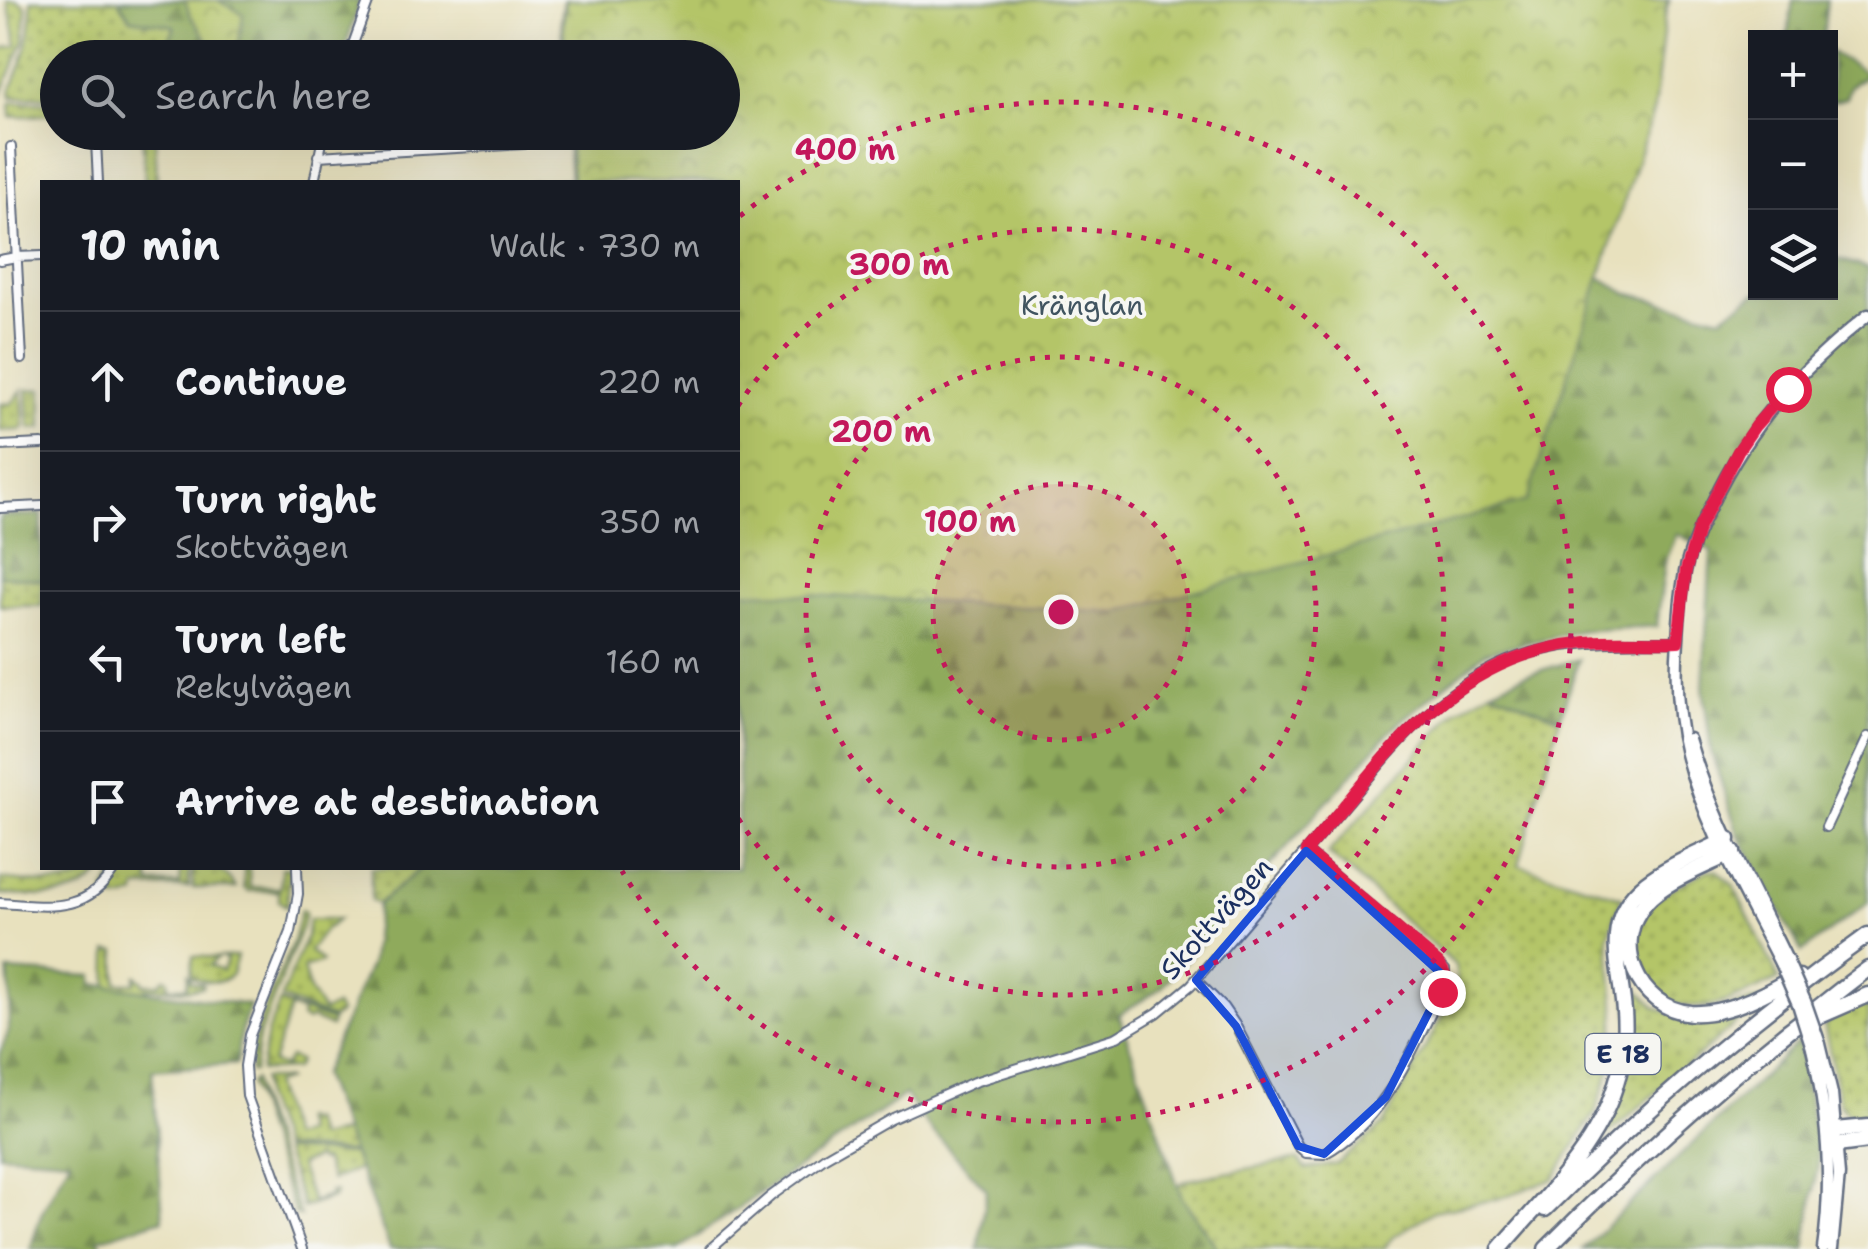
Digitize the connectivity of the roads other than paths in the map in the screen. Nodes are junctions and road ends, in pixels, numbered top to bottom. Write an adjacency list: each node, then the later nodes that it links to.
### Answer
1 (369, 0): 2 (street)
2 (355, 40)
3 (10, 147): 10 (street)
4 (96, 150): 8 (street)
5 (320, 150): 7 (street)
6 (421, 150): 7 (street)
7 (318, 156): 9 (street)
8 (98, 180)
9 (314, 180)
10 (16, 256): 11 (street); 12 (street); 14 (street)
11 (40, 256)
12 (0, 260)
13 (1868, 316): 19 (main road)
14 (22, 359)
15 (40, 444): 16 (street)
16 (0, 446)
17 (40, 506): 18 (street)
18 (0, 508)
19 (1678, 641): 22 (main road); 23 (street, Skottvägen)
20 (1868, 736): 21 (street)
21 (1826, 827)
22 (1727, 848): 29 (highway, E 18); 34 (main road, bridge); 38 (highway, E 18)
23 (1306, 851): 30 (street, Skottvägen); 30 (street)
24 (113, 870): 26 (street)
25 (298, 870): 36 (street)
26 (0, 902)
27 (1868, 935): 29 (highway, E 18)
28 (1868, 969): 32 (highway)
29 (1814, 974): 38 (highway, E 18)
30 (1196, 980): 37 (street, Skottvägen)
31 (1868, 995): 32 (highway)
32 (1802, 1020): 39 (highway)
33 (1868, 1127): 34 (highway)
34 (1832, 1138): 35 (highway); 40 (main road); 41 (main road)
35 (1868, 1141)
36 (302, 1249)
37 (710, 1249)
38 (1503, 1249)
39 (1546, 1249)
40 (1823, 1249)
41 (1832, 1249)

